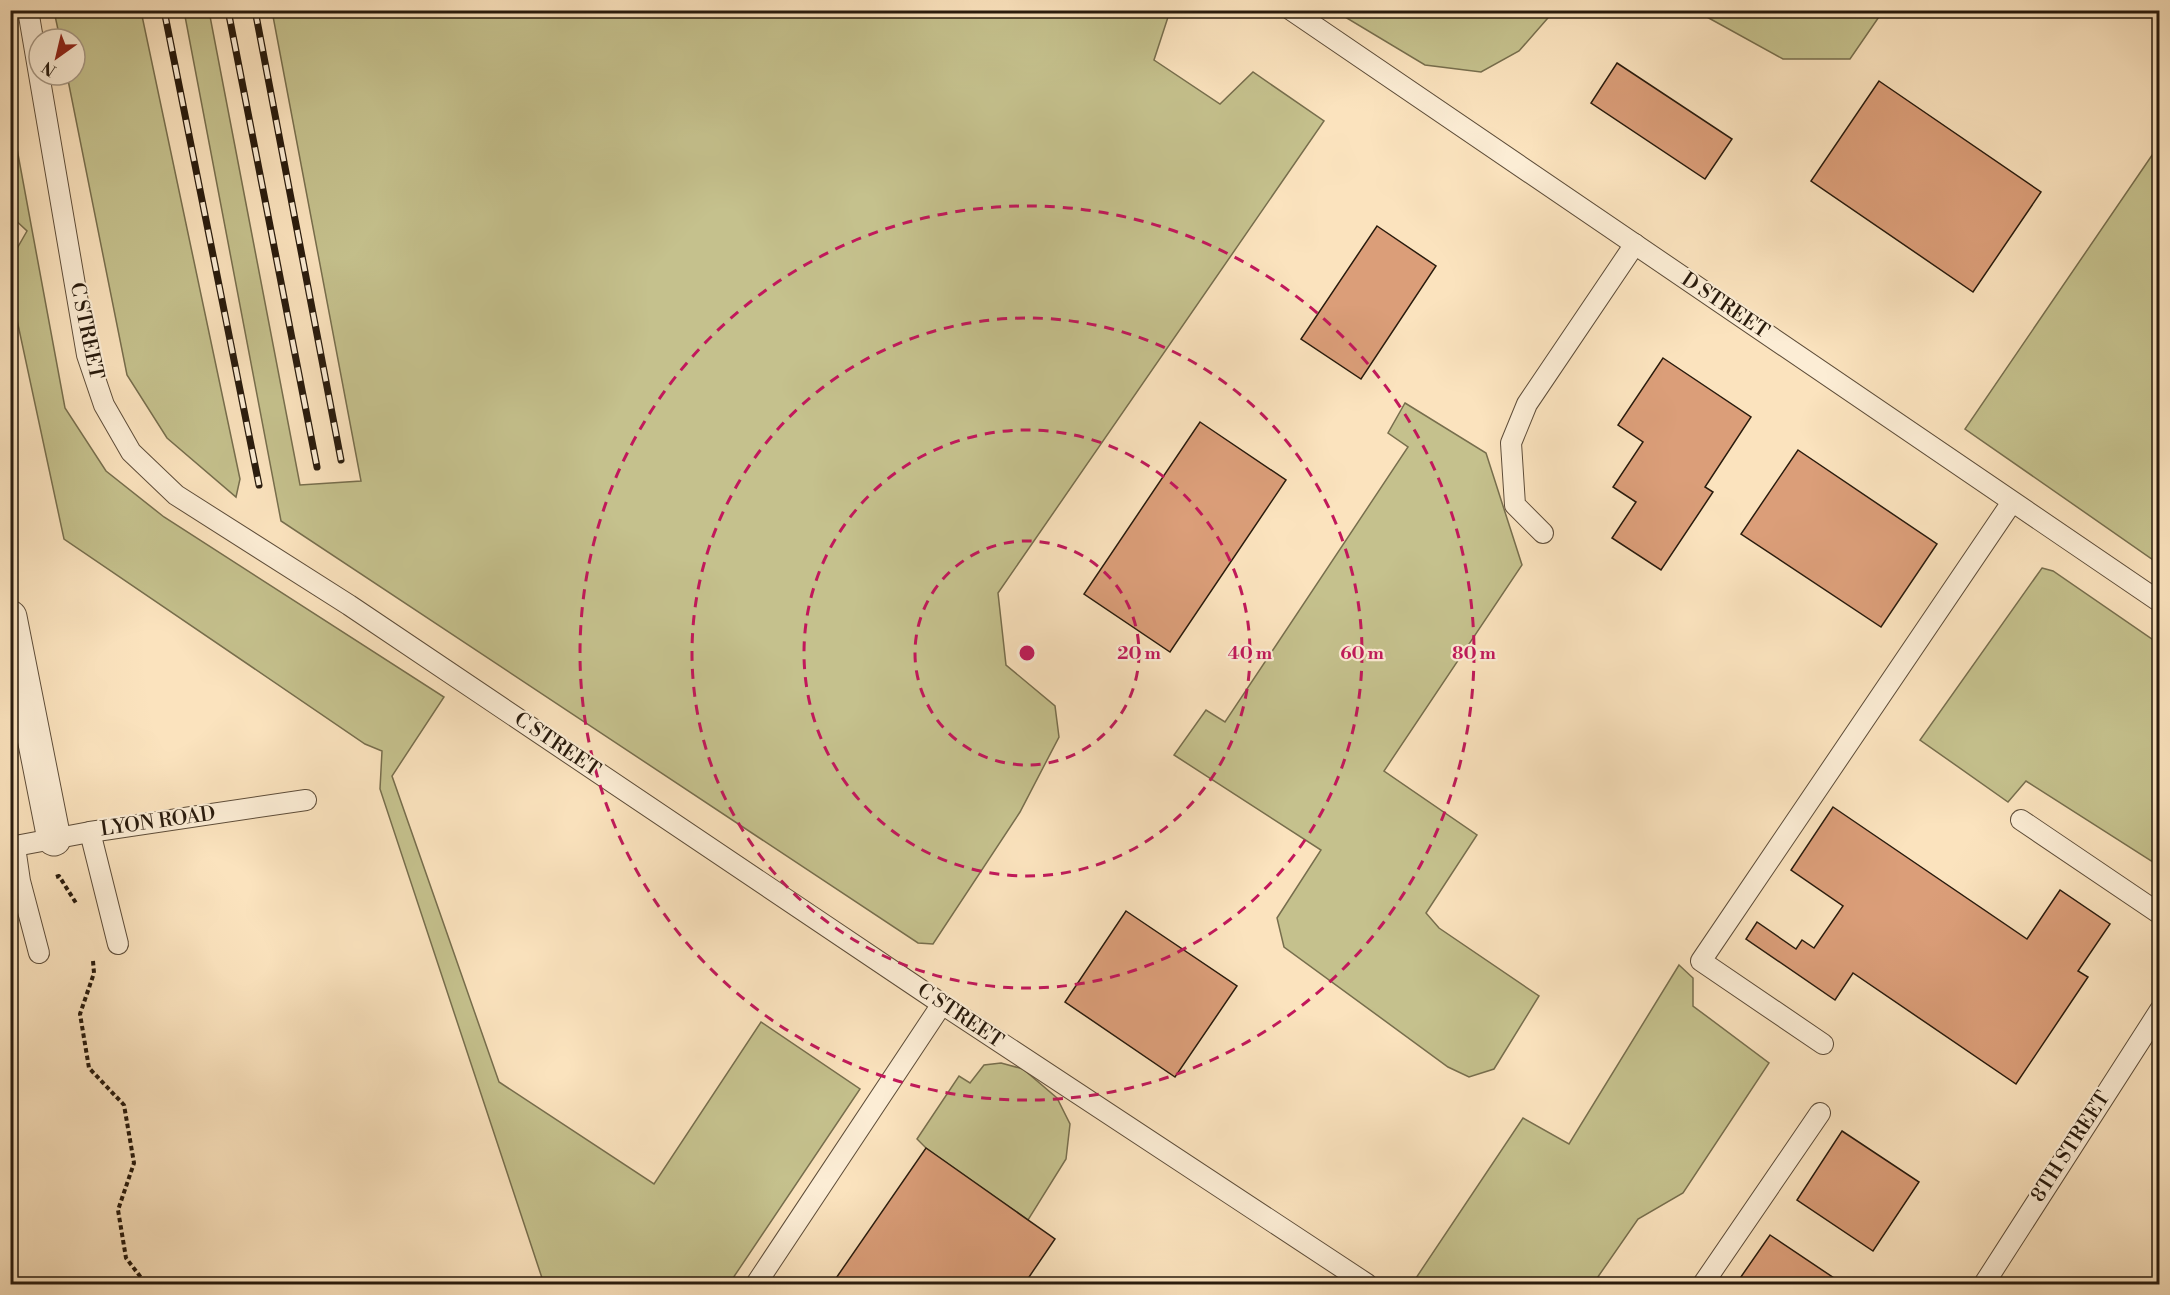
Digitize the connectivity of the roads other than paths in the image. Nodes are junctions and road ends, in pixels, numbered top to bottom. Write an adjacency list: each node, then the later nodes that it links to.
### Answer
1 (28, 10): 16 (lane, C STREET)
2 (1291, 10): 3 (lane, D STREET)
3 (1635, 244): 4 (lane, D STREET); 5 (lane)
4 (2012, 502): 6 (lane, D STREET); 18 (lane)
5 (1543, 533)
6 (2160, 602)
7 (10, 617): 11 (street)
8 (306, 800): 10 (lane, LYON ROAD)
9 (2021, 820): 13 (lane)
10 (90, 832): 11 (lane, LYON ROAD); 14 (lane)
11 (54, 839): 12 (lane, LYON ROAD)
12 (13, 847): 15 (lane)
13 (2160, 914)
14 (118, 944)
15 (39, 953)
16 (942, 1004): 20 (lane); 21 (lane, C STREET)
17 (2160, 1010): 23 (lane, 8TH STREET)
18 (1823, 1044)
19 (1820, 1113): 22 (lane)
20 (756, 1284)
21 (1367, 1284)
22 (1704, 1284)
23 (1984, 1284)

